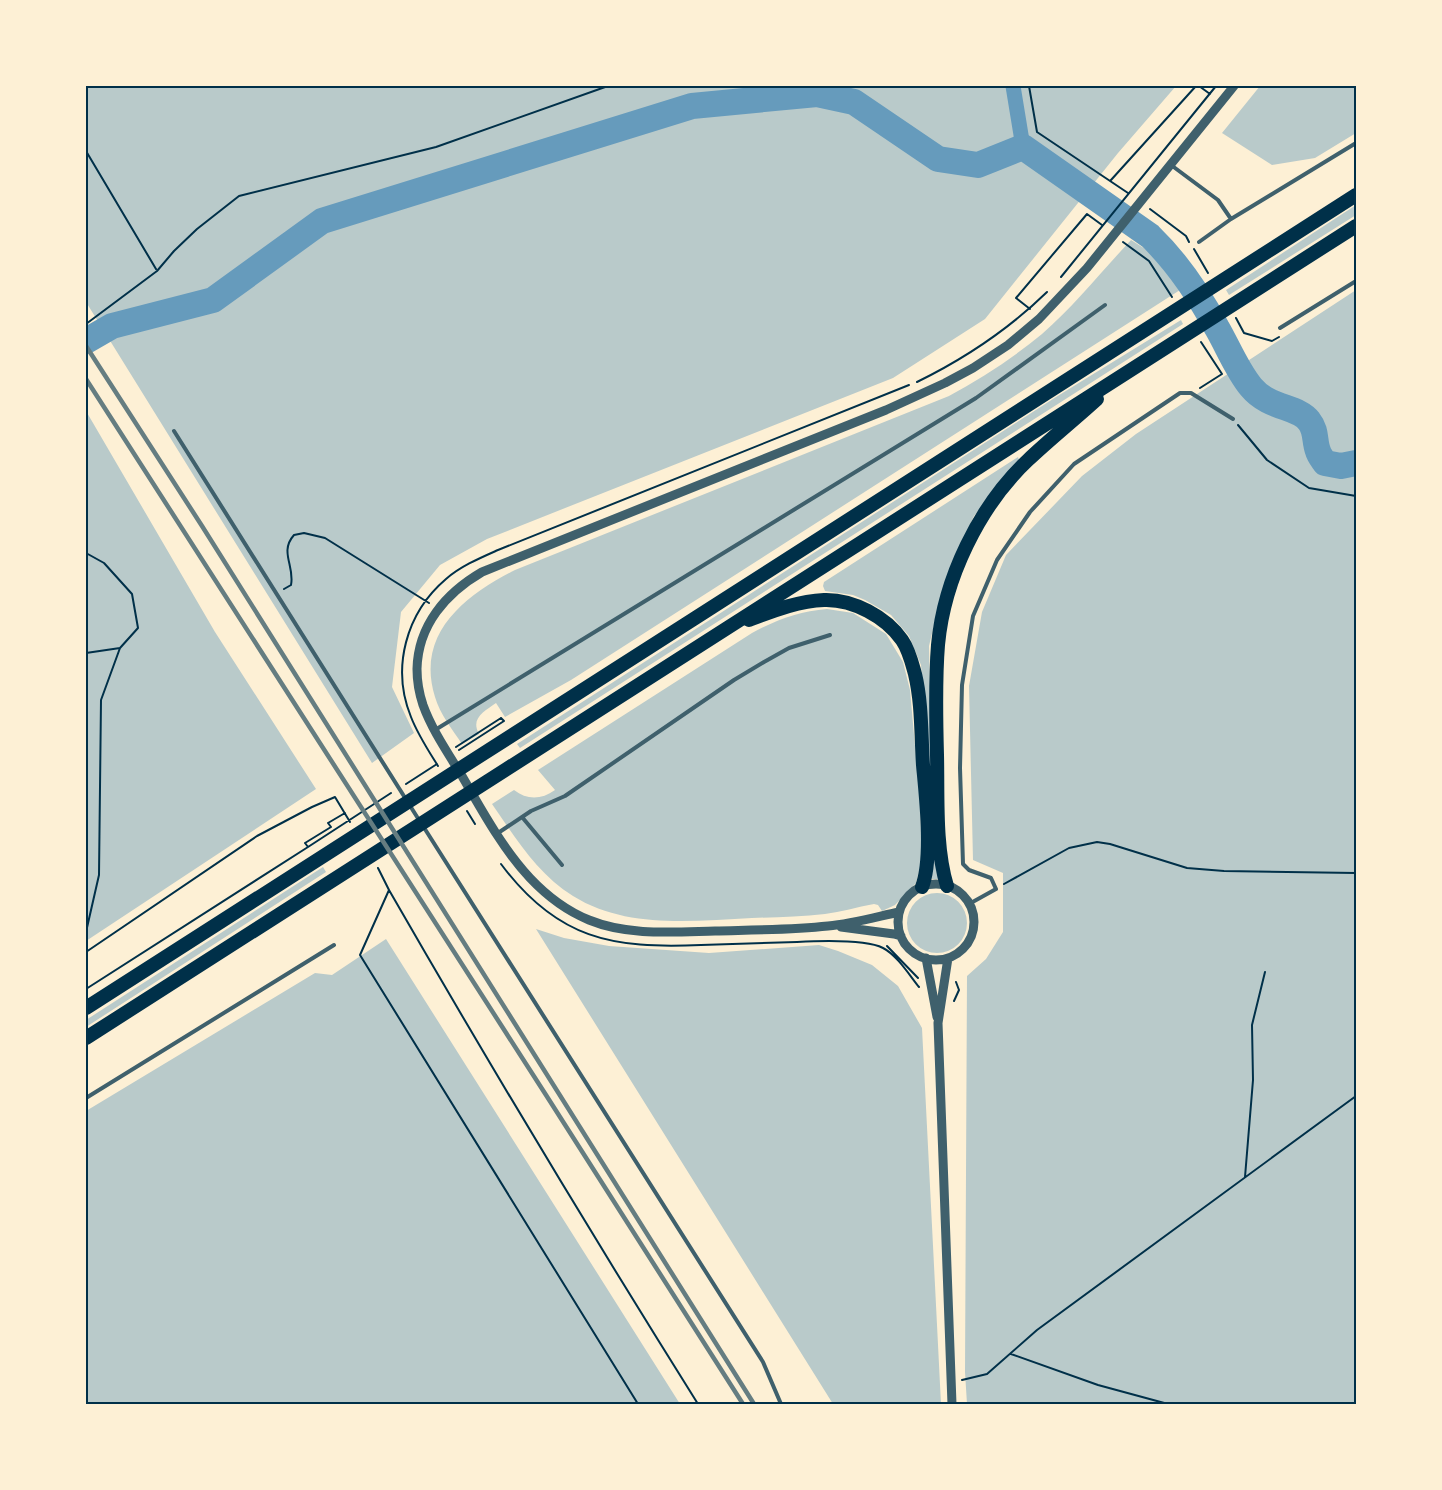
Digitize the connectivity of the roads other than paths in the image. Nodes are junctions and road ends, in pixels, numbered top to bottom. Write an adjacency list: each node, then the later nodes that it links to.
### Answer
1 (1234, 86): 3 (street)
2 (1356, 143): 5 (lane)
3 (1171, 164): 5 (lane); 16 (street)
4 (1356, 195): 29 (highway)
5 (1231, 219): 7 (lane)
6 (1356, 226): 11 (highway)
7 (1198, 242)
8 (1356, 281): 10 (lane)
9 (1105, 305): 16 (lane)
10 (1280, 328)
11 (1120, 377): 14 (highway); 20 (highway)
12 (1233, 419): 22 (lane)
13 (174, 431): 33 (lane)
14 (730, 626): 21 (highway); 31 (highway)
15 (830, 635): 17 (lane)
16 (435, 730): 18 (street)
17 (522, 817): 18 (lane); 19 (lane)
18 (498, 833): 24 (street)
19 (562, 865)
20 (947, 886): 21 (street); 22 (street)
21 (922, 887): 23 (street)
22 (969, 904): 28 (street)
23 (899, 912): 24 (street); 25 (street)
24 (829, 926): 25 (street)
25 (901, 936): 27 (street)
26 (333, 945): 32 (lane)
27 (926, 958): 28 (street); 30 (street)
28 (948, 958): 30 (street)
29 (86, 1008)
30 (938, 1023): 34 (street)
31 (86, 1038)
32 (86, 1098)
33 (781, 1404)
34 (952, 1404)

